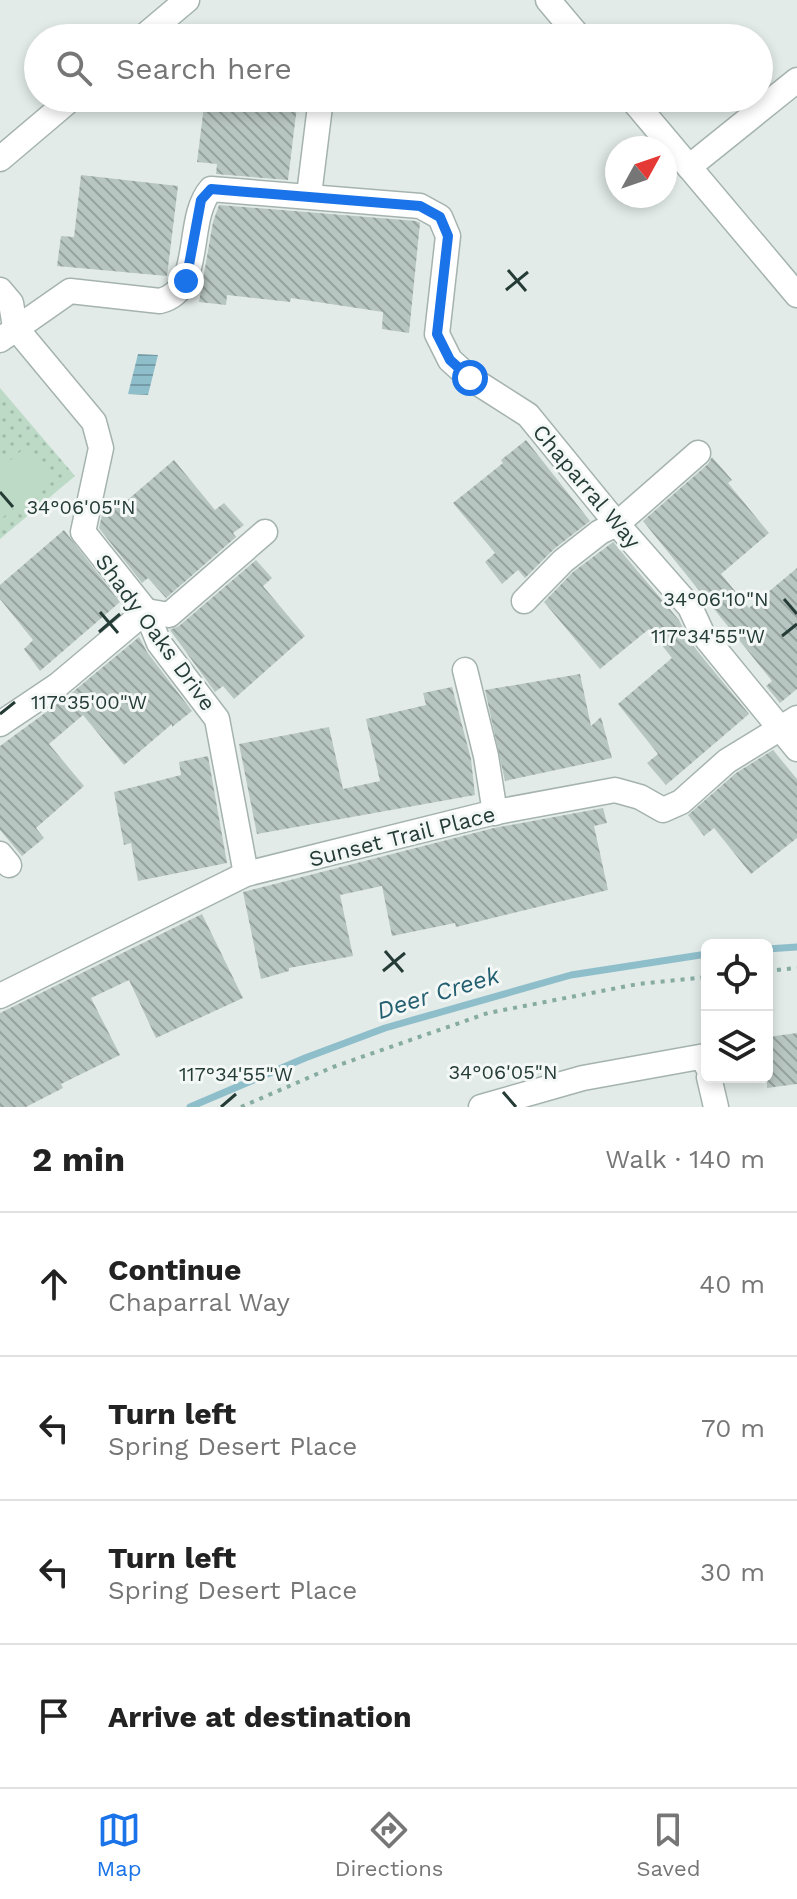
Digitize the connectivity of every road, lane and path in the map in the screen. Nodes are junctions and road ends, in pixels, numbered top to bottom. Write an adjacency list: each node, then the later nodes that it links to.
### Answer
1 (187, 0): 3 (street)
2 (548, 0): 4 (street)
3 (159, 24)
4 (568, 24)
5 (797, 80): 6 (street)
6 (773, 99)
7 (55, 112): 11 (street)
8 (319, 112): 13 (street)
9 (643, 112): 12 (street)
10 (757, 112): 12 (street)
11 (0, 159)
12 (689, 167): 15 (street)
13 (309, 195): 16 (street); 18 (street, Chaparral Way)
14 (0, 290): 16 (street, Shady Oaks Drive)
15 (797, 295)
16 (5, 331): 21 (street, Shady Oaks Drive)
17 (698, 453): 18 (street)
18 (617, 524): 20 (street); 23 (street, Chaparral Way)
19 (265, 532): 21 (street)
20 (524, 601)
21 (146, 611): 24 (street); 27 (street, Shady Oaks Drive)
22 (465, 670): 26 (street)
23 (788, 723): 25 (street, Chaparral Way); 26 (street, Sunset Trail Place)
24 (0, 724)
25 (797, 749)
26 (495, 813): 27 (street, Sunset Trail Place)
27 (246, 874): 31 (street, Sunset Trail Place)
28 (797, 968): 29 (path)
29 (773, 970)
30 (701, 978): 34 (path)
31 (0, 996)
32 (701, 1057): 35 (street)
33 (710, 1083): 36 (street)
34 (241, 1107)
35 (481, 1107)
36 (716, 1107)

